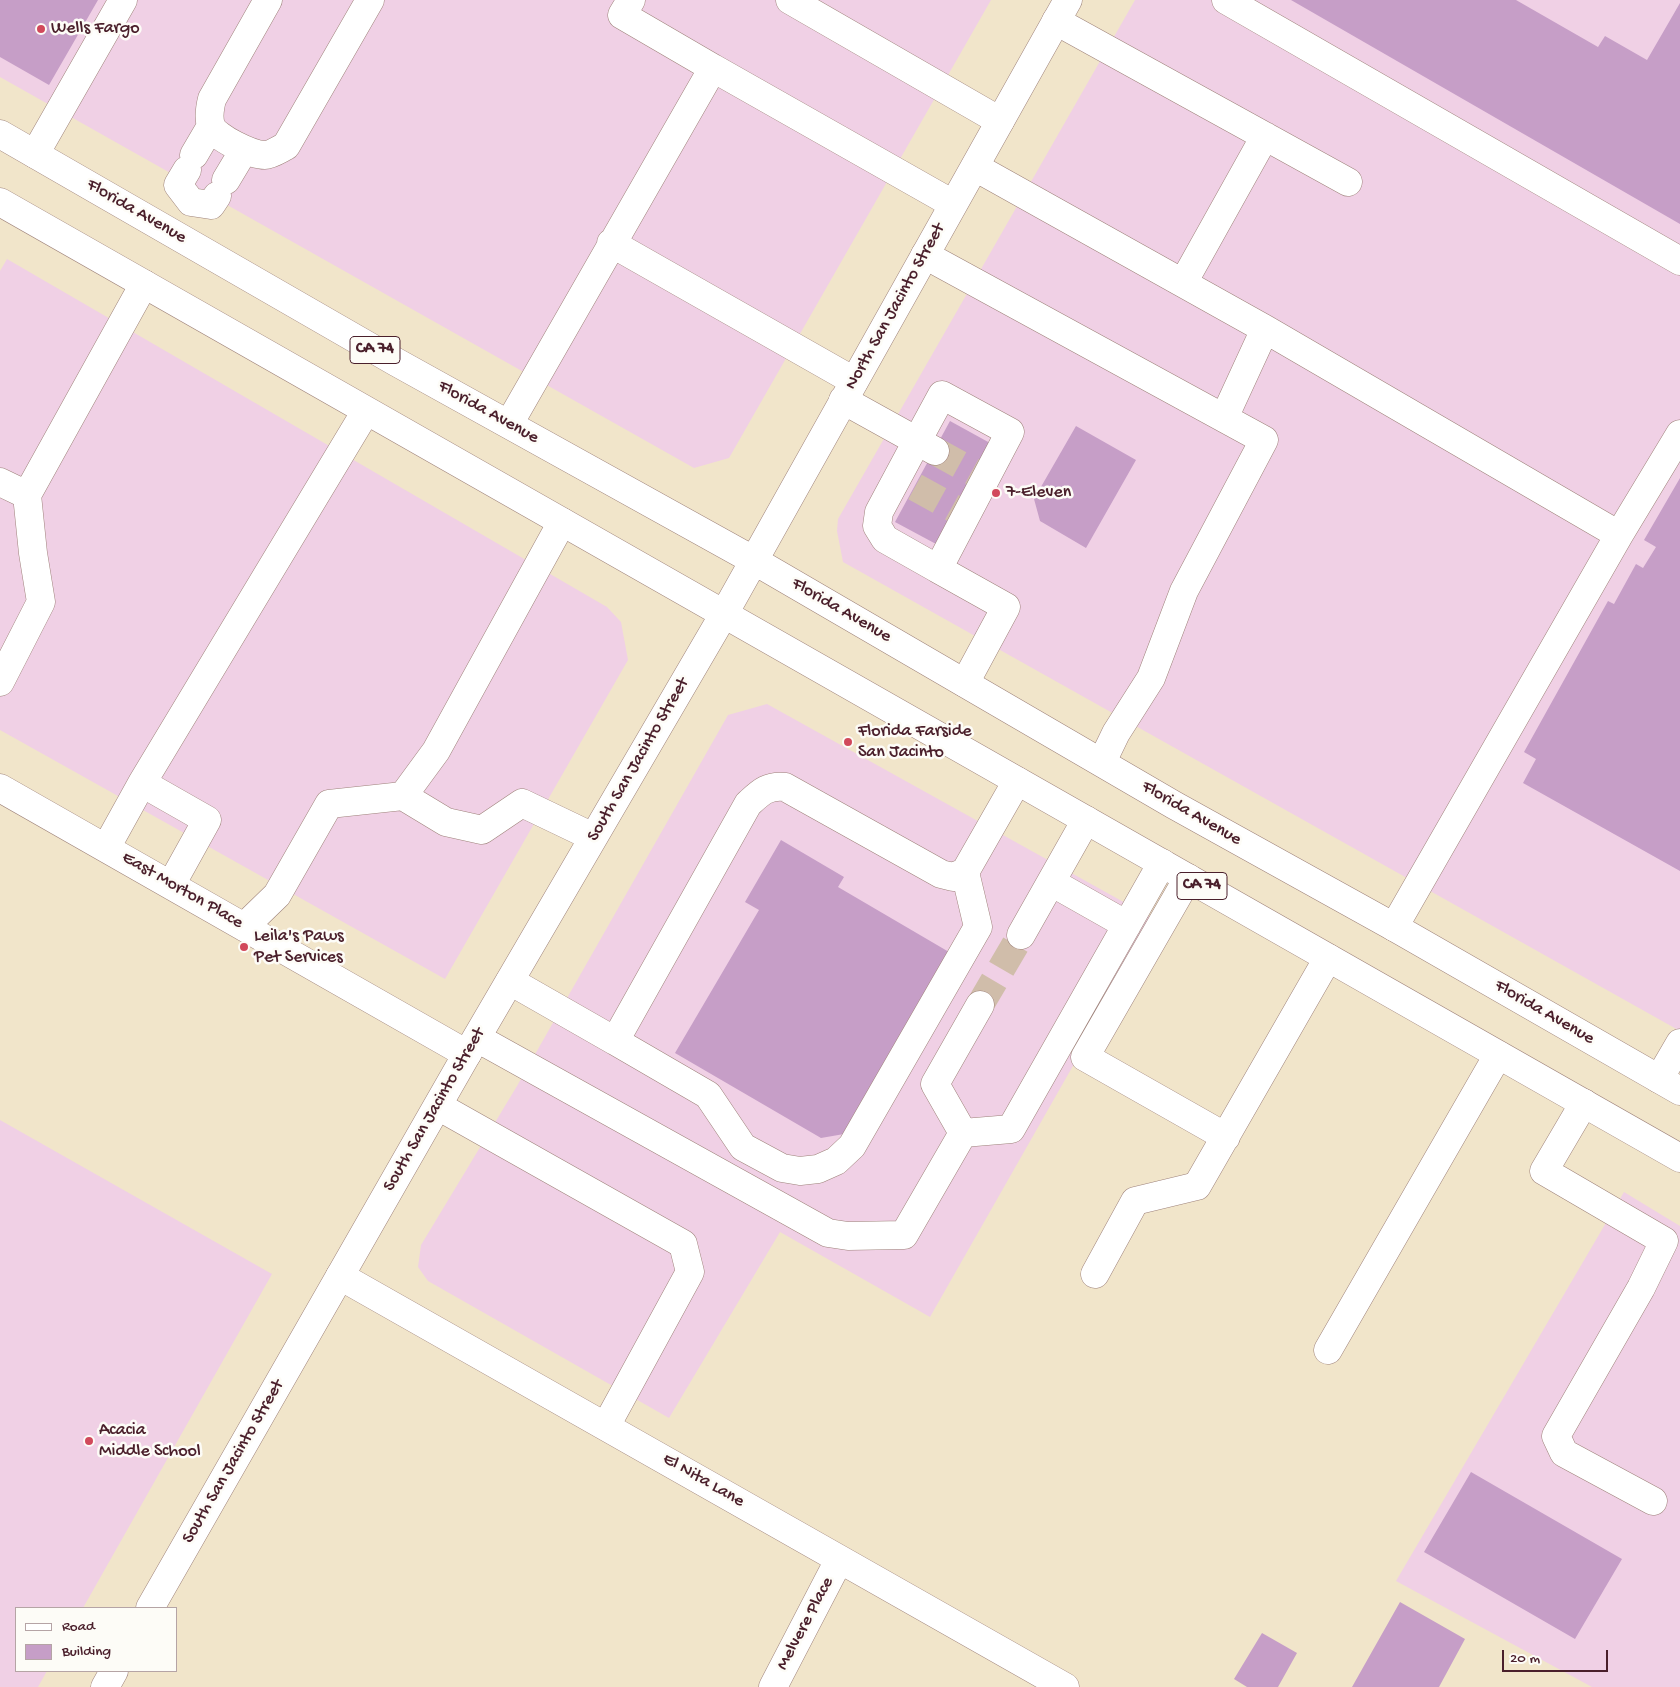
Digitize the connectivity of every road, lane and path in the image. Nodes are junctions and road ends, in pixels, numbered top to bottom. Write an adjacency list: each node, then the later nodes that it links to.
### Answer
1 (123, 0): 14 (main road)
2 (268, 0): 10 (main road)
3 (370, 0): 13 (main road)
4 (631, 0): 8 (main road)
5 (790, 0): 9 (main road)
6 (1226, 0): 23 (main road)
7 (1062, 11): 9 (main road, North San Jacinto Street); 12 (main road)
8 (713, 68): 19 (main road); 21 (main road)
9 (1000, 121): 15 (main road, North San Jacinto Street)
10 (211, 126): 13 (main road); 17 (main road)
11 (0, 134): 14 (main road, Florida Avenue / CA 74)
12 (1264, 136): 16 (main road); 24 (main road)
13 (244, 150): 17 (main road)
14 (36, 154): 20 (main road, Florida Avenue / CA 74)
15 (975, 166): 19 (main road, North San Jacinto Street); 24 (main road)
16 (1348, 182)
17 (212, 193): 20 (main road)
18 (0, 202): 25 (main road, CA 74)
19 (953, 204): 22 (main road, North San Jacinto Street)
20 (174, 234): 30 (main road, Florida Avenue / CA 74)
21 (611, 243): 27 (main road); 30 (main road)
22 (925, 255): 27 (main road, North San Jacinto Street); 29 (main road)
23 (1680, 261)
24 (1183, 282): 26 (main road)
25 (144, 284): 28 (main road, CA 74); 34 (main road)
26 (1266, 329): 29 (main road); 36 (main road)
27 (849, 391): 32 (main road); 37 (main road, North San Jacinto Street)
28 (366, 411): 35 (main road, CA 74); 44 (main road)
29 (1224, 418): 42 (main road)
30 (509, 424): 37 (main road, Florida Avenue / CA 74)
31 (1673, 445): 36 (main road)
32 (926, 446): 38 (main road); 38 (main road)
33 (0, 482): 34 (main road)
34 (27, 495): 40 (main road)
35 (562, 522): 39 (main road, CA 74); 46 (main road)
36 (1619, 536): 57 (main road)
37 (753, 560): 39 (main road, North San Jacinto Street); 41 (main road, Florida Avenue / CA 74)
38 (938, 569): 41 (main road)
39 (724, 614): 43 (main road, CA 74); 48 (main road, South San Jacinto Street)
40 (0, 682)
41 (965, 683): 42 (main road, Florida Avenue / CA 74)
42 (1102, 762): 57 (main road, Florida Avenue / CA 74)
43 (1017, 781): 47 (main road, CA 74); 51 (main road)
44 (142, 783): 49 (main road); 54 (main road)
45 (0, 788): 49 (main road, East Morton Place)
46 (403, 796): 48 (main road); 56 (main road)
47 (1086, 820): 50 (main road, CA 74); 53 (main road)
48 (593, 837): 60 (main road, South San Jacinto Street)
49 (106, 848): 54 (main road, East Morton Place)
50 (1162, 863): 52 (main road, CA 74); 55 (main road)
51 (965, 872): 62 (main road); 62 (main road)
52 (1188, 878): 59 (main road, CA 74); 70 (main road)
53 (1051, 882): 55 (main road); 58 (main road)
54 (171, 885): 56 (main road, East Morton Place)
55 (1127, 925): 69 (main road)
56 (244, 926): 64 (main road, East Morton Place)
57 (1394, 927): 66 (main road, Florida Avenue / CA 74)
58 (1020, 935)
59 (1328, 958): 65 (main road, CA 74); 70 (main road)
60 (510, 981): 62 (main road); 64 (main road, South San Jacinto Street)
61 (980, 1005): 69 (main road)
62 (615, 1041)
63 (1680, 1043): 66 (main road)
64 (472, 1046): 68 (main road, South San Jacinto Street); 69 (main road, East Morton Place)
65 (1498, 1054): 67 (main road, CA 74); 75 (main road)
66 (1670, 1085)
67 (1584, 1104): 71 (main road, CA 74); 72 (main road)
68 (438, 1106): 74 (main road, South San Jacinto Street); 76 (main road)
69 (963, 1132)
70 (1226, 1137): 73 (main road)
71 (1680, 1158)
72 (1672, 1245): 77 (main road)
73 (1095, 1274)
74 (340, 1276): 76 (main road, El Nita Lane); 79 (main road, South San Jacinto Street)
75 (1328, 1350)
76 (606, 1426): 78 (main road, El Nita Lane)
77 (1653, 1501)
78 (839, 1560): 82 (main road, Melvere Place); 83 (main road, El Nita Lane)
79 (151, 1607)
80 (113, 1672): 81 (main road)
81 (105, 1687)
82 (773, 1687)
83 (1065, 1687)

